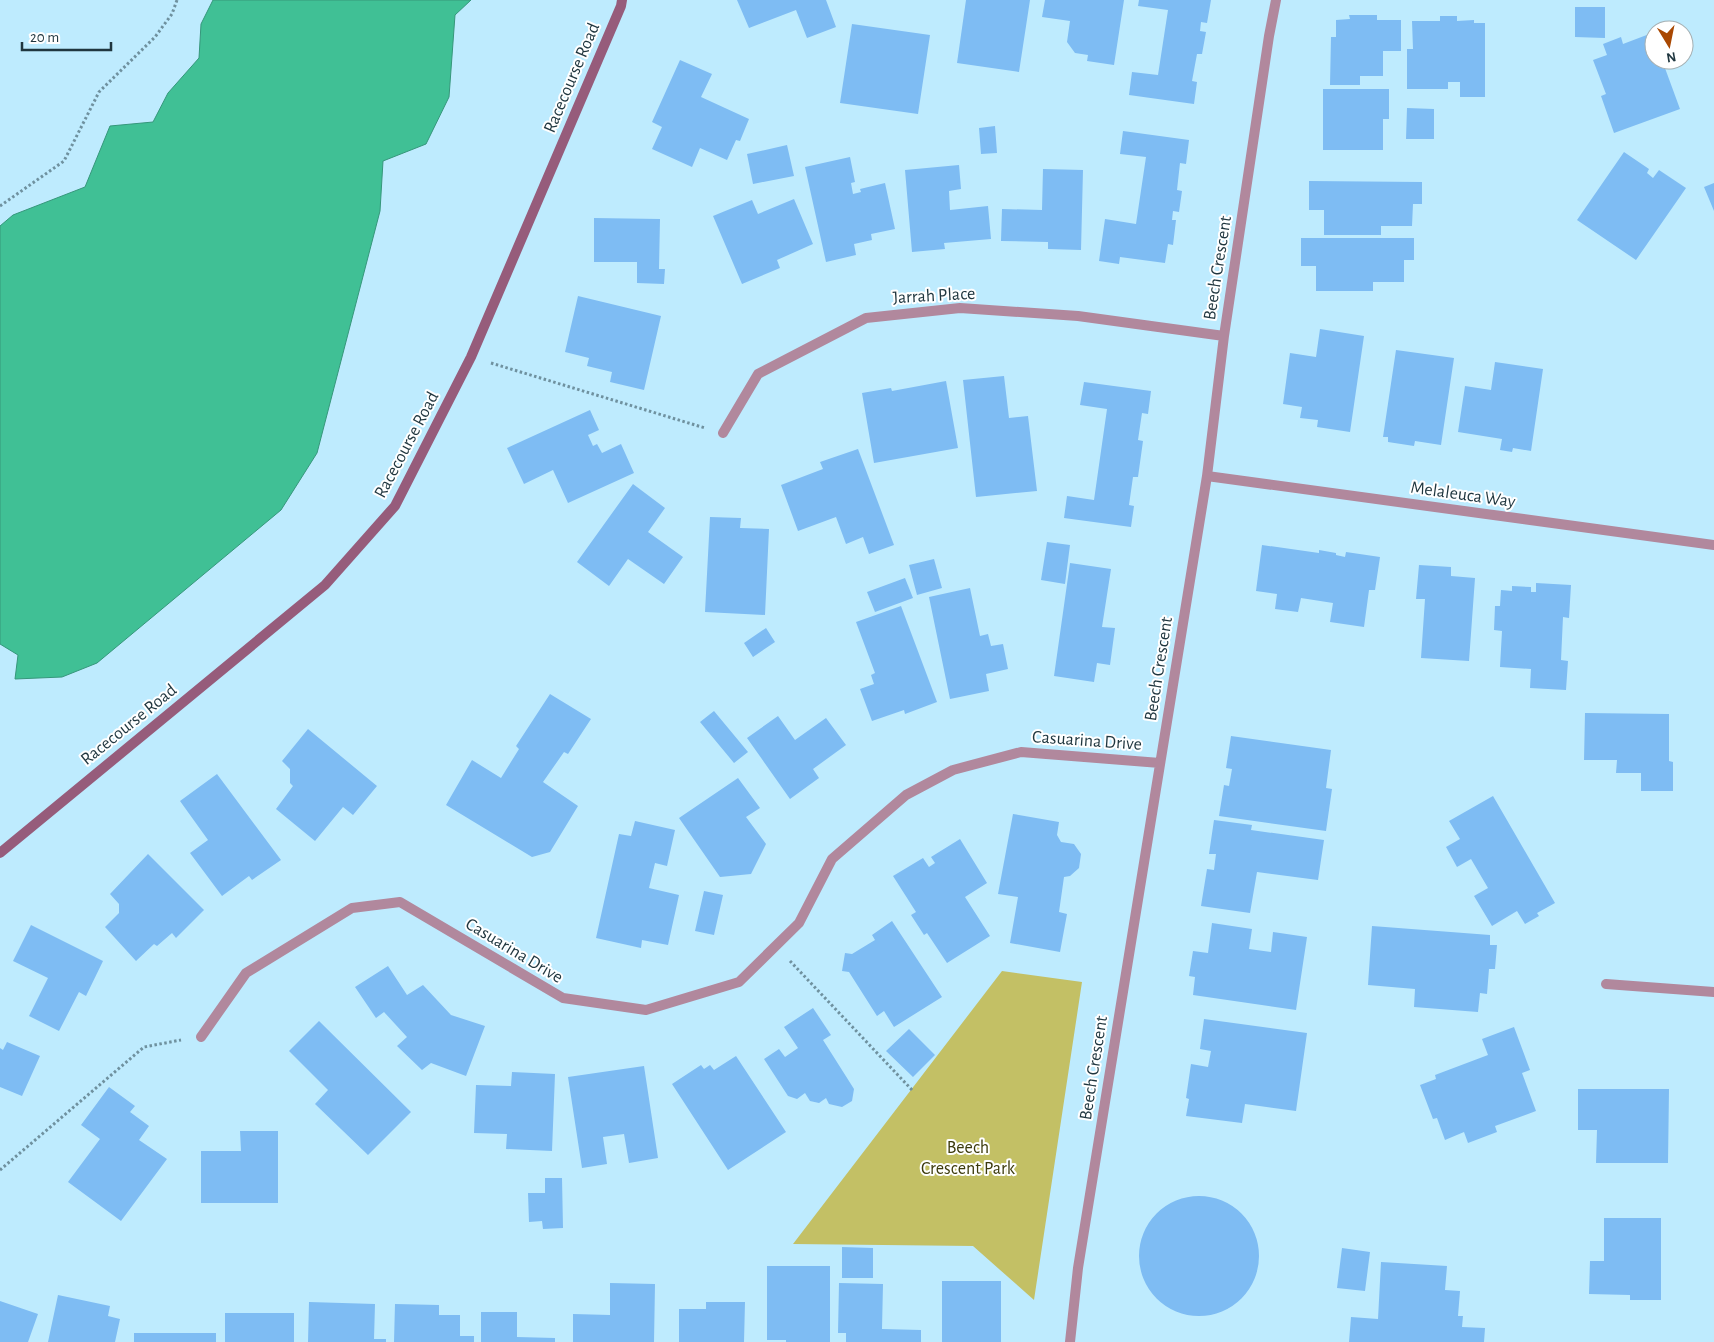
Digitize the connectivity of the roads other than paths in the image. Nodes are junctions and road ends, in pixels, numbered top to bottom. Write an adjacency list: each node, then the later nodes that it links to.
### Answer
1 (622, 0): 8 (street, Racecourse Road)
2 (1276, 0): 3 (street, Beech Crescent)
3 (1224, 336): 4 (street, Jarrah Place); 5 (street, Beech Crescent)
4 (723, 434)
5 (1207, 476): 6 (street, Melaleuca Way); 7 (street, Beech Crescent)
6 (1714, 545)
7 (1160, 763): 11 (street, Casuarina Drive); 12 (street, Beech Crescent)
8 (0, 853)
9 (1606, 984): 10 (street)
10 (1714, 992)
11 (201, 1037)
12 (1070, 1342)

